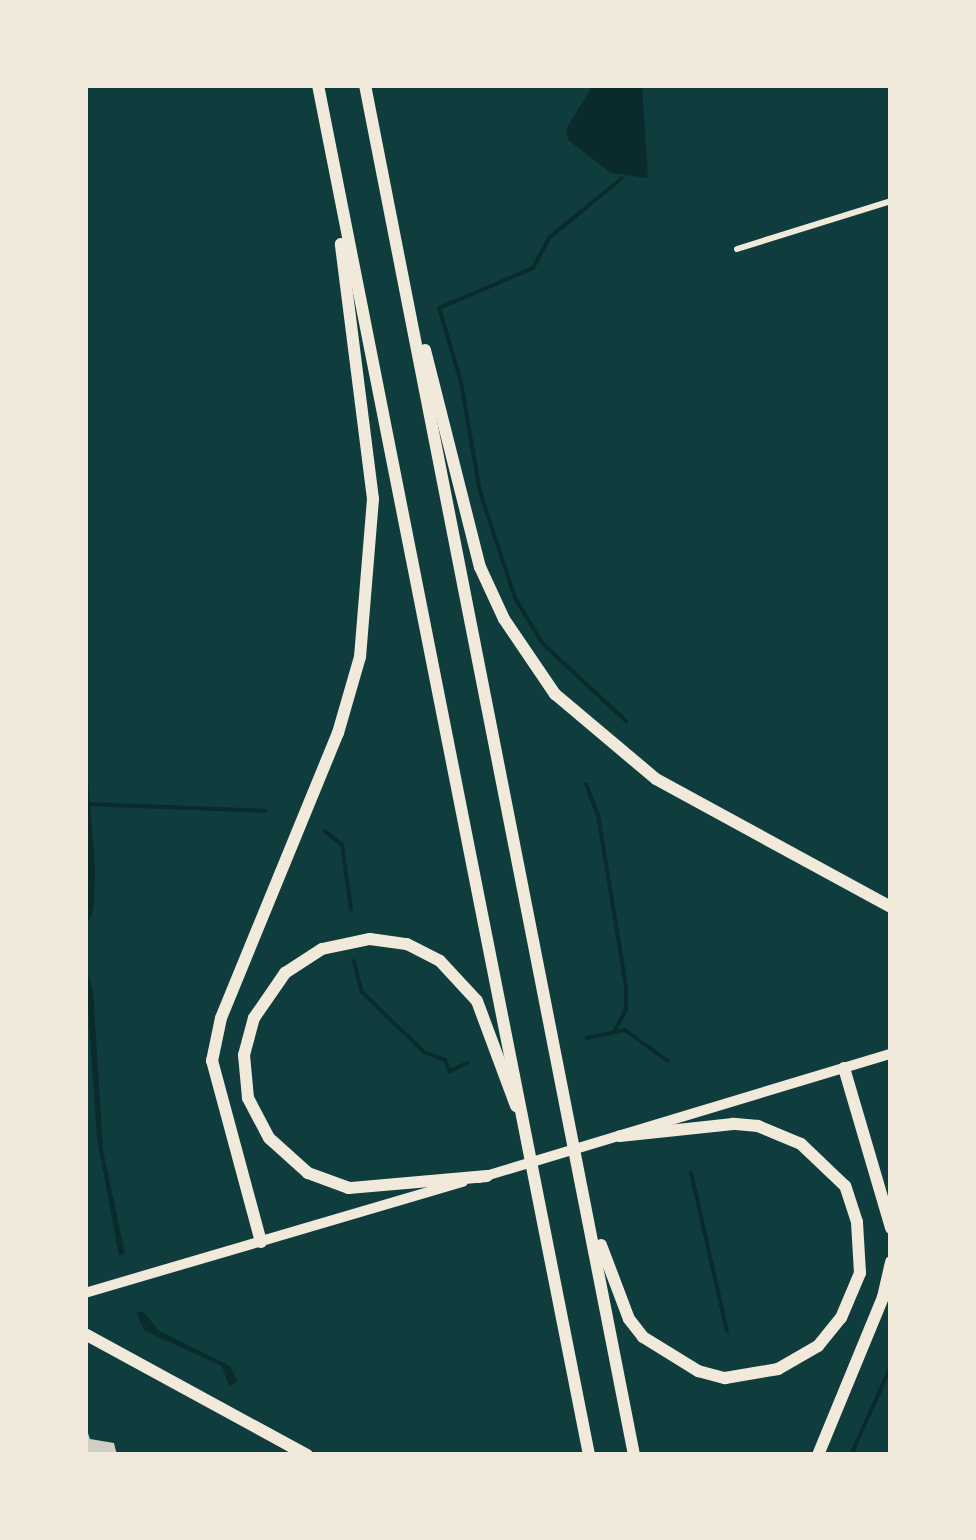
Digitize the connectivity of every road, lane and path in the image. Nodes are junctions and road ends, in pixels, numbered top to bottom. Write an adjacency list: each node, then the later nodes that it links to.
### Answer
1 (318, 85): 3 (highway)
2 (365, 85): 6 (highway)
3 (326, 132): 10 (highway); 15 (highway)
4 (891, 200): 5 (street)
5 (737, 249)
6 (413, 320): 7 (highway); 13 (highway)
7 (891, 907)
8 (891, 1054): 9 (main road)
9 (844, 1068): 11 (main road); 14 (highway)
10 (527, 1131): 12 (highway); 20 (highway)
11 (620, 1136): 12 (main road); 13 (highway)
12 (486, 1176): 15 (main road)
13 (588, 1206): 21 (highway)
14 (891, 1228)
15 (260, 1242): 17 (main road)
16 (891, 1262): 22 (highway)
17 (85, 1293)
18 (85, 1334): 19 (highway)
19 (307, 1455)
20 (589, 1455)
21 (634, 1455)
22 (818, 1455)

